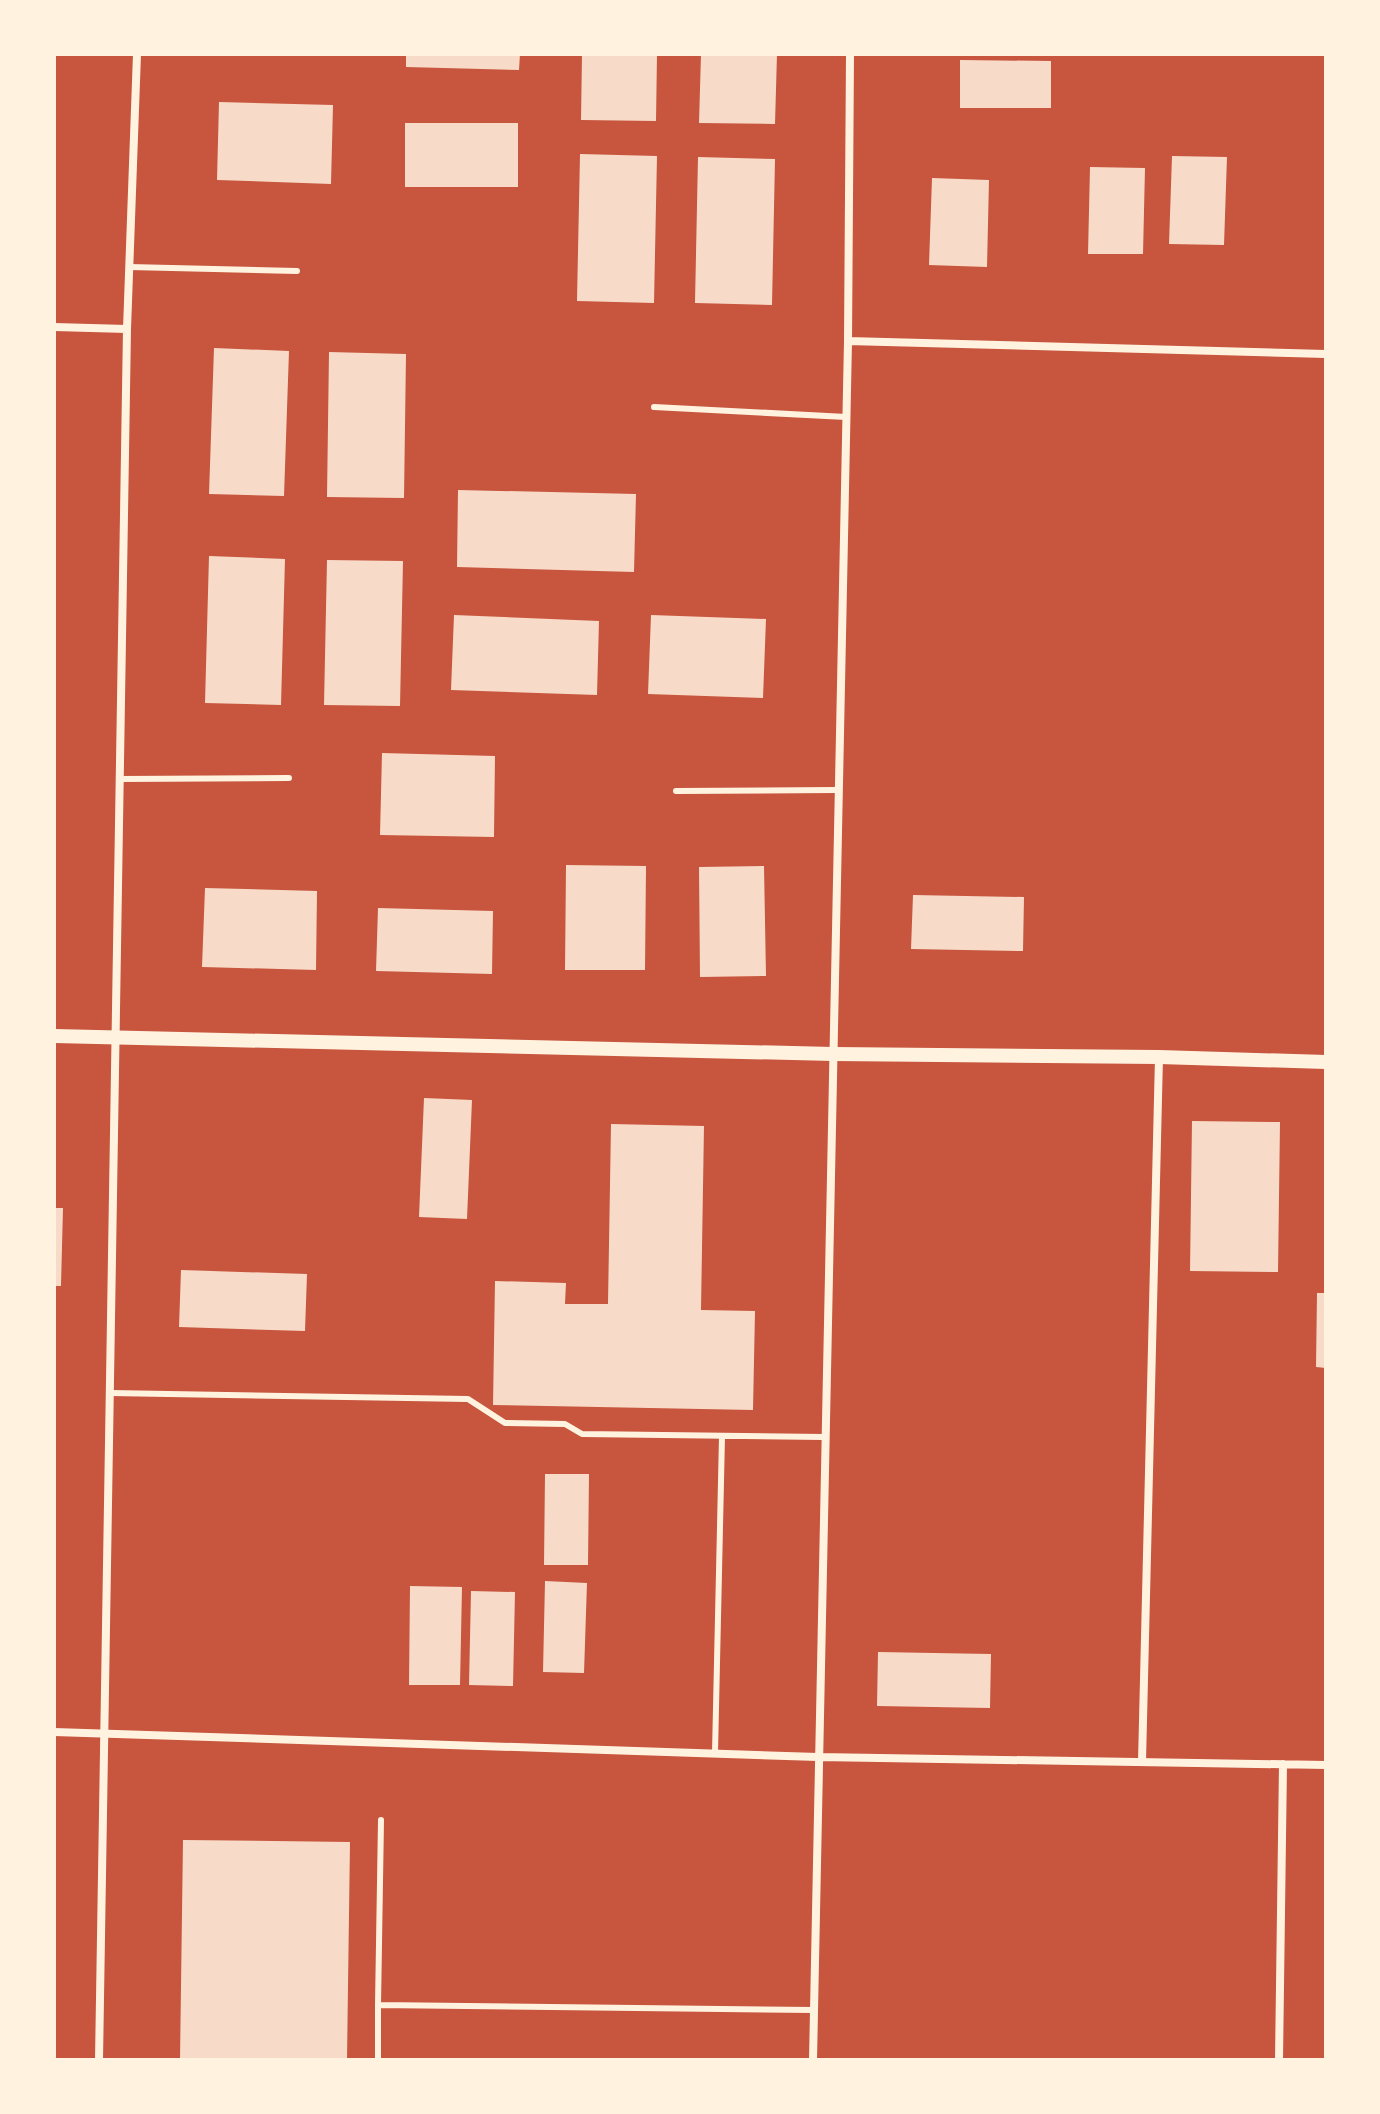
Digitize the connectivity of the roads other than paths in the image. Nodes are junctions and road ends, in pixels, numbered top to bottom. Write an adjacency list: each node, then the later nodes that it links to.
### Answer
1 (137, 54): 3 (street)
2 (850, 54): 7 (street)
3 (129, 267): 4 (lane); 6 (street)
4 (297, 271)
5 (54, 327): 6 (street)
6 (127, 329): 12 (street)
7 (848, 341): 8 (street); 10 (street)
8 (1326, 354)
9 (654, 407): 10 (lane)
10 (846, 417): 13 (street)
11 (289, 778): 12 (lane)
12 (120, 779): 16 (street)
13 (837, 790): 14 (lane); 17 (street)
14 (676, 791)
15 (54, 1036): 16 (street)
16 (116, 1037): 17 (street); 20 (street)
17 (833, 1054): 18 (street); 22 (street)
18 (1159, 1057): 19 (street); 27 (street)
19 (1326, 1062)
20 (110, 1393): 21 (lane); 24 (street)
21 (722, 1436): 22 (lane); 25 (lane)
22 (824, 1437): 26 (street)
23 (54, 1732): 24 (street)
24 (105, 1732): 25 (street); 33 (street)
25 (715, 1753): 26 (street)
26 (818, 1757): 27 (street); 32 (street)
27 (1142, 1762): 28 (street)
28 (1283, 1764): 29 (street); 36 (street)
29 (1326, 1765)
30 (381, 1820): 31 (lane)
31 (378, 2005): 32 (lane); 34 (lane)
32 (814, 2010): 35 (street)
33 (99, 2060)
34 (378, 2060)
35 (813, 2060)
36 (1279, 2060)

